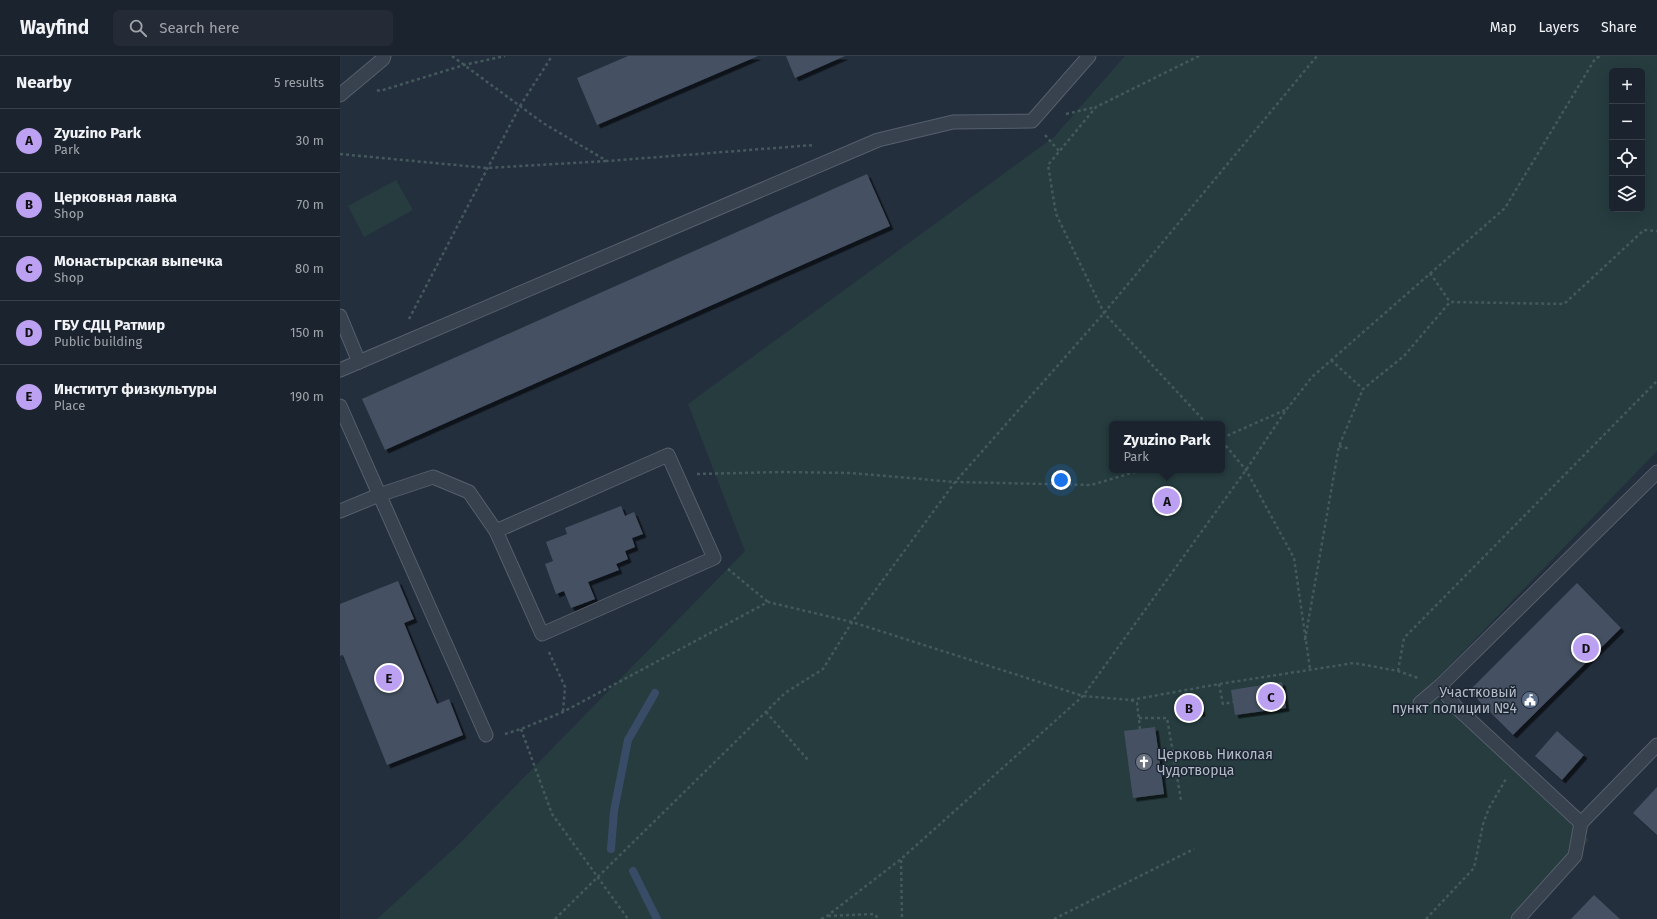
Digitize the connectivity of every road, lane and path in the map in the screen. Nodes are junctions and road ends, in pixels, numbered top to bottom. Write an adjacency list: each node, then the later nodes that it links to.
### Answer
1 (384, 56): 10 (lane)
2 (452, 56): 9 (path)
3 (505, 56): 9 (path)
4 (552, 56): 12 (path)
5 (1089, 56): 22 (lane)
6 (1199, 56): 20 (path)
7 (1317, 56): 20 (path)
8 (1600, 56): 18 (path)
9 (464, 65): 10 (path); 12 (path)
10 (358, 82): 11 (lane)
11 (340, 95)
12 (520, 106): 15 (path); 16 (path)
13 (822, 144): 15 (path)
14 (340, 154): 16 (path)
15 (607, 161): 16 (path)
16 (488, 168): 22 (path)
17 (1657, 231): 19 (path)
18 (1430, 273): 19 (path); 23 (path)
19 (1450, 302): 27 (path)
20 (1104, 314): 30 (path); 39 (path)
21 (340, 316): 24 (lane)
22 (395, 346): 24 (lane)
23 (1331, 360): 27 (path); 29 (path)
24 (359, 362): 25 (lane)
25 (340, 370)
26 (1657, 381): 49 (path)
27 (1364, 389): 33 (path)
28 (340, 406): 40 (lane)
29 (1286, 410): 31 (path); 35 (path)
30 (1204, 421)
31 (1225, 438)
32 (1225, 443): 35 (path)
33 (1339, 446): 34 (path); 47 (path)
34 (1350, 449)
35 (1246, 470): 47 (path); 52 (path)
36 (1657, 472): 51 (lane)
37 (1132, 473): 39 (path)
38 (677, 475): 39 (path); 42 (lane); 43 (lane)
39 (955, 482): 45 (path)
40 (379, 495): 41 (lane); 42 (lane); 60 (lane)
41 (340, 510)
42 (496, 531): 46 (lane)
43 (714, 558): 44 (path); 46 (lane)
44 (768, 602): 45 (path); 56 (path)
45 (852, 622): 52 (path); 57 (path)
46 (542, 634): 56 (path)
47 (1305, 640): 48 (path)
48 (1310, 669): 49 (path); 50 (path)
49 (1398, 671): 51 (path)
50 (1219, 684): 53 (path); 54 (path)
51 (1440, 686): 55 (lane); 65 (lane)
52 (1083, 696): 53 (path); 67 (path)
53 (1131, 700): 58 (path)
54 (1233, 702)
55 (1420, 703)
56 (563, 712): 68 (path)
57 (766, 712): 62 (path); 68 (path)
58 (1139, 718): 59 (path); 64 (path)
59 (1140, 729)
60 (486, 735)
61 (1657, 745): 65 (lane)
62 (808, 760)
63 (1507, 777): 76 (path)
64 (1181, 800)
65 (1581, 823): 77 (lane)
66 (1194, 849): 75 (path)
67 (901, 859): 69 (path); 74 (path)
68 (598, 878): 70 (path); 71 (path)
69 (827, 916): 72 (path); 73 (path)
70 (555, 919)
71 (628, 919)
72 (821, 919)
73 (879, 919)
74 (902, 919)
75 (1054, 919)
76 (1426, 919)
77 (1518, 919)

